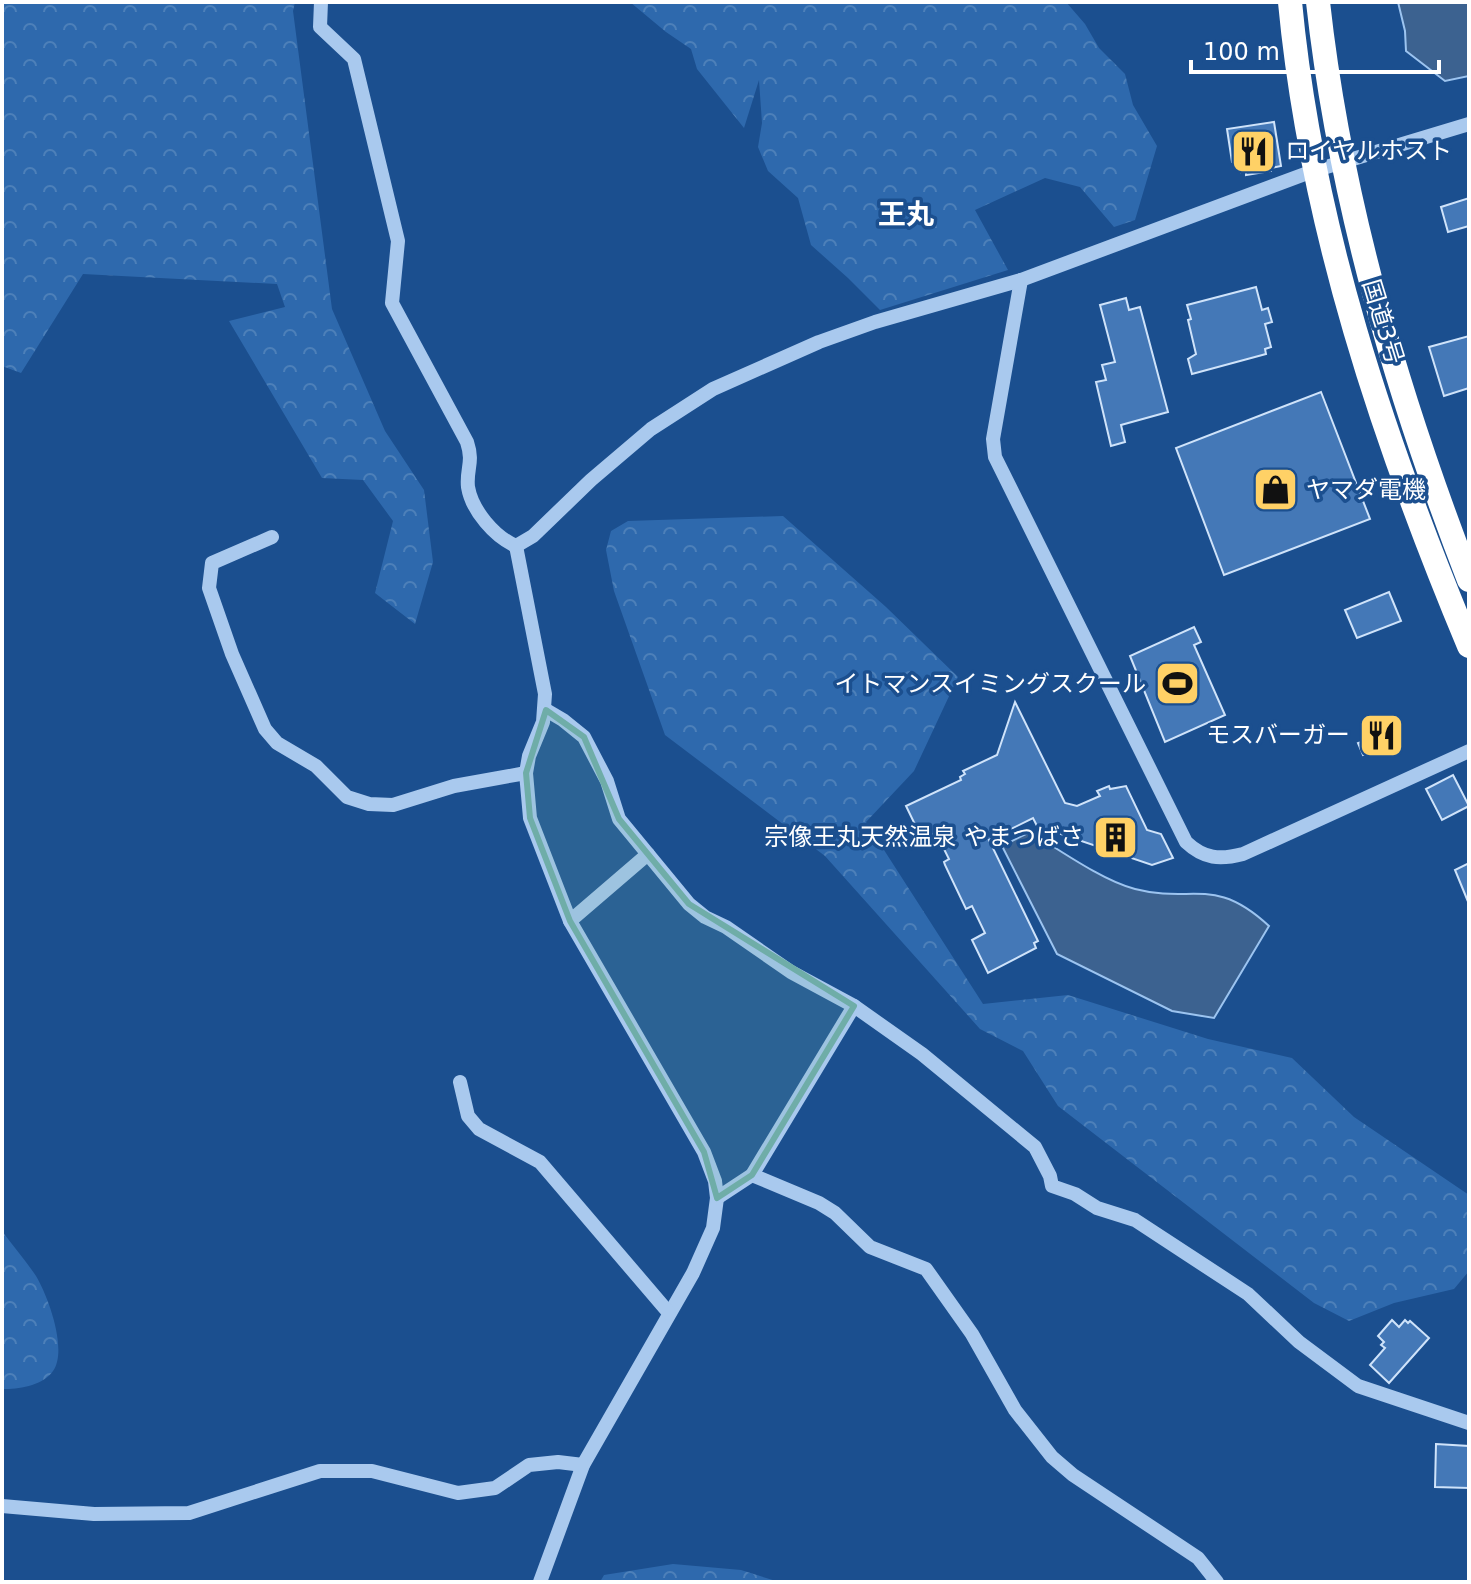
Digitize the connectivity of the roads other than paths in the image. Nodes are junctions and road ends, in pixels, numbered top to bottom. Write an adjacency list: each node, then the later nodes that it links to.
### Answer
1 (321, 2): 9 (street)
2 (1290, 2): 6 (highway, 国道3号)
3 (1318, 2): 5 (highway, 国道3号)
4 (1469, 124): 5 (street)
5 (1342, 162): 6 (street); 10 (highway, 国道3号)
6 (1313, 171): 7 (street); 11 (highway, 国道3号)
7 (1021, 280): 9 (street); 13 (street)
8 (272, 537): 14 (street)
9 (516, 546): 12 (street)
10 (1469, 580)
11 (1469, 646)
12 (546, 710): 14 (street); 15 (street)
13 (1469, 751)
14 (526, 773): 16 (street)
15 (648, 854): 16 (street); 17 (street)
16 (570, 921): 20 (street)
17 (854, 1006): 19 (street); 22 (street)
18 (460, 1082): 21 (street)
19 (752, 1175): 20 (street); 26 (street)
20 (717, 1198): 21 (street)
21 (669, 1313): 23 (street)
22 (1469, 1423)
23 (583, 1465): 24 (street); 25 (street)
24 (2, 1506)
25 (540, 1582)
26 (1217, 1582)

